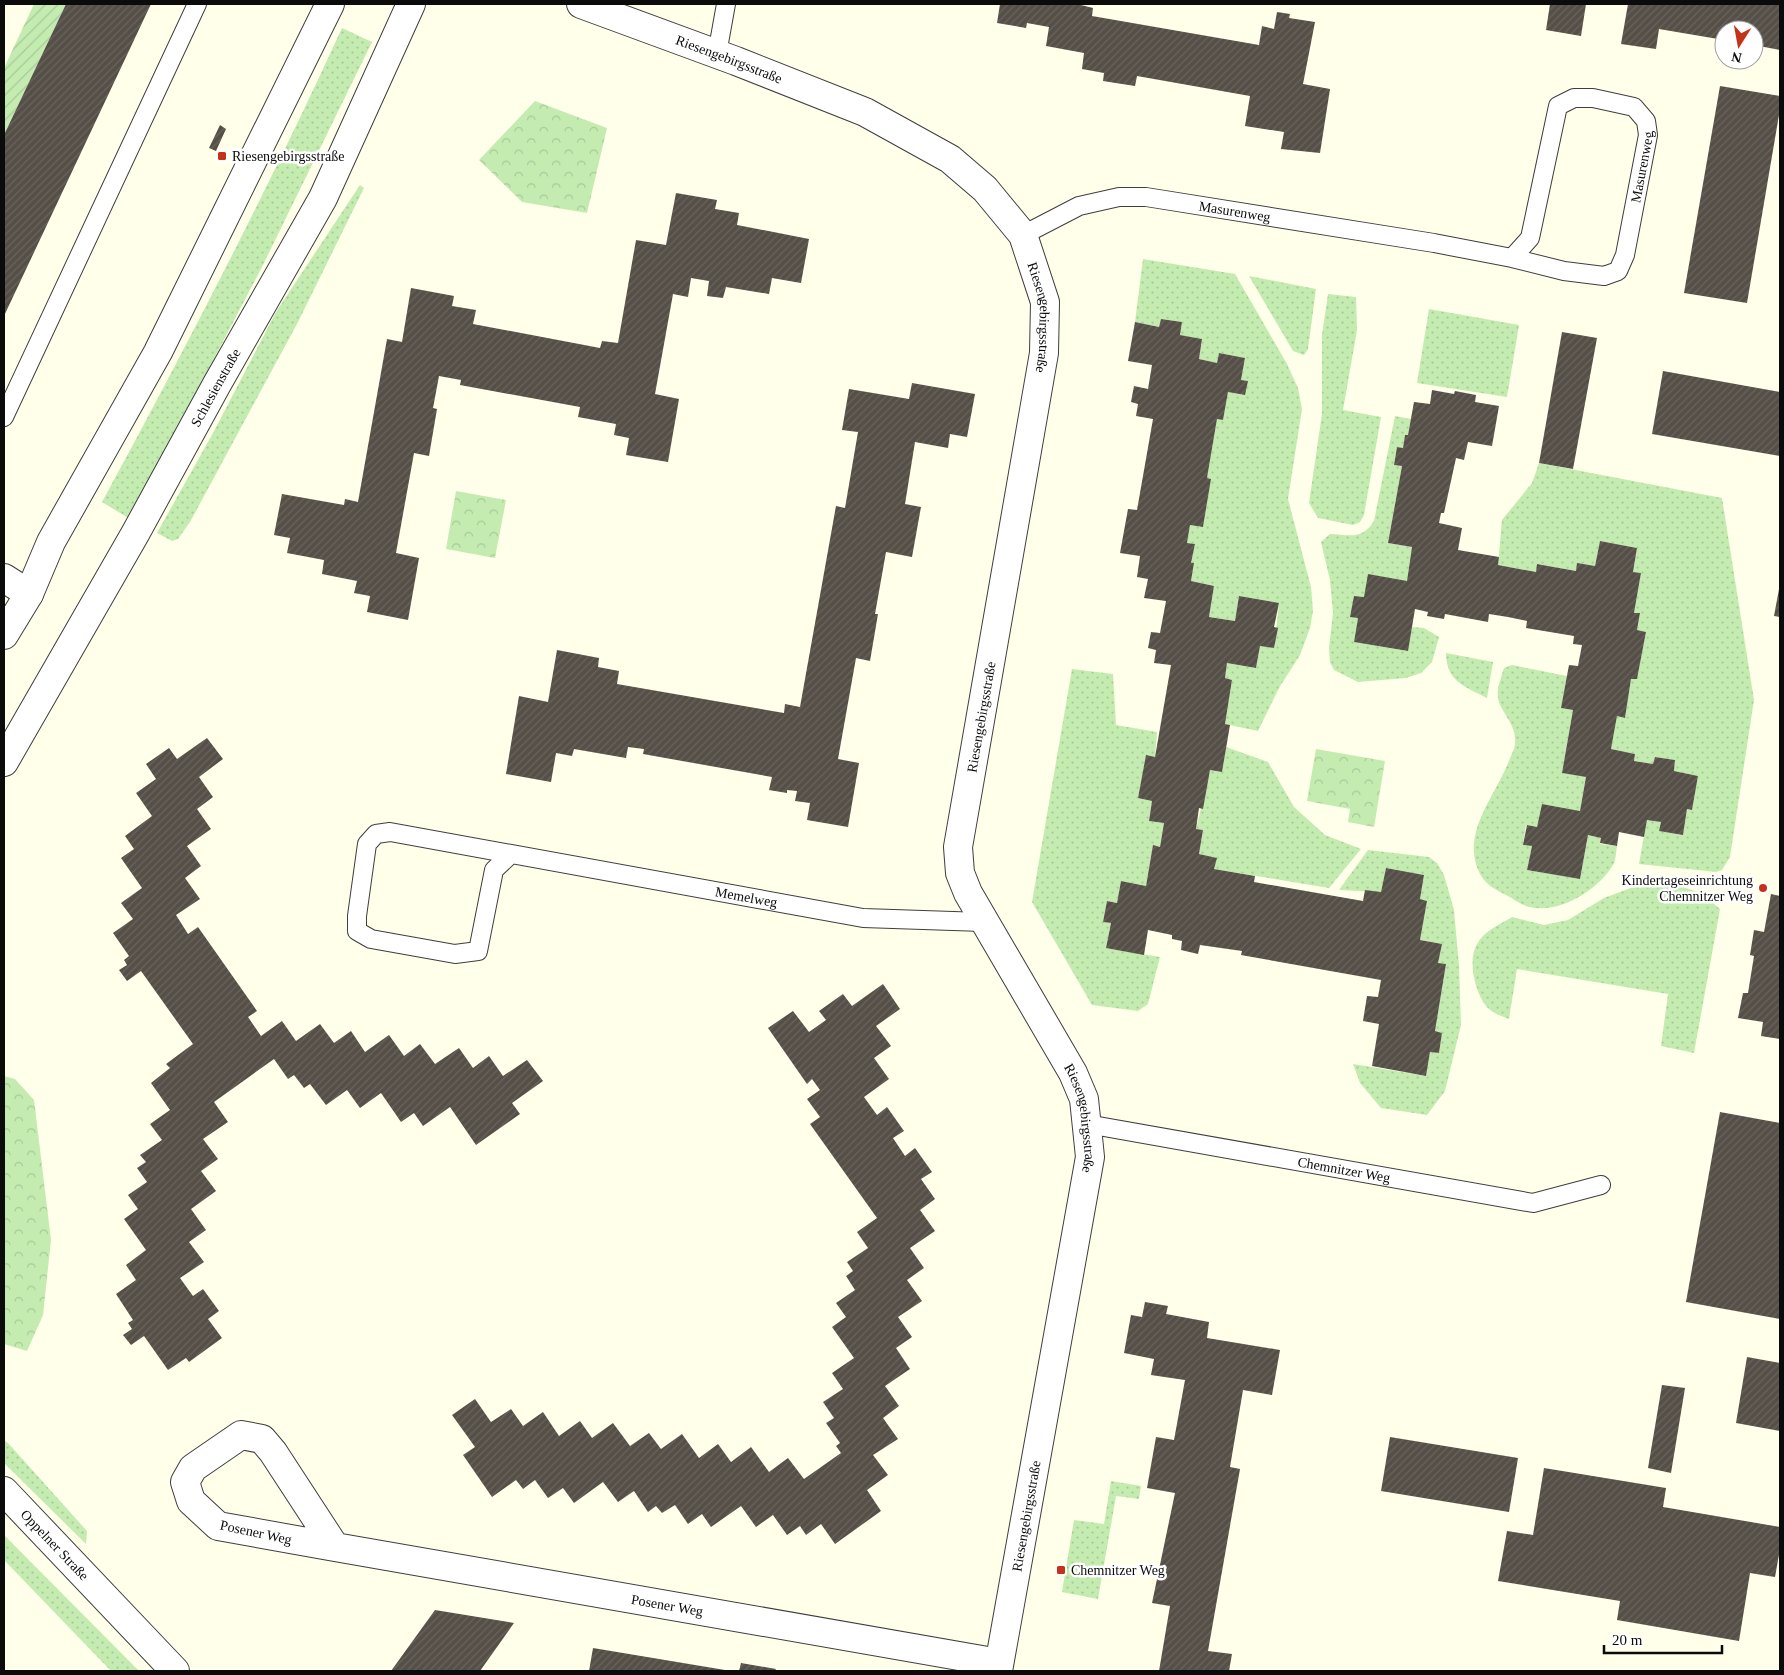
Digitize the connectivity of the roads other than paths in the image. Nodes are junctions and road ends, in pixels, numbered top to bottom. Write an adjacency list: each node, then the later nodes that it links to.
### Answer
1 (197, 4): 9 (lane)
2 (330, 4): 11 (street)
3 (411, 4): 13 (street, Schlesienstraße)
4 (581, 4): 6 (street, Riesengebirgsstraße)
5 (726, 4): 6 (lane)
6 (718, 54): 7 (street, Riesengebirgsstraße)
7 (1023, 235): 8 (lane, Masurenweg); 15 (street, Riesengebirgsstraße)
8 (1512, 258): 8 (lane, Masurenweg)
9 (4, 417)
10 (4, 578): 11 (street)
11 (28, 594): 12 (street)
12 (4, 635)
13 (4, 762)
14 (511, 854): 14 (lane, Memelweg); 15 (lane, Memelweg)
15 (983, 922): 16 (street, Riesengebirgsstraße)
16 (1087, 1124): 17 (lane, Chemnitzer Weg); 22 (street, Riesengebirgsstraße)
17 (1601, 1185)
18 (4, 1492): 21 (street, Oppelner Straße)
19 (4, 1511): 21 (street, Oppelner Straße)
20 (335, 1547): 20 (street, Posener Weg); 22 (street, Posener Weg)
21 (105, 1600): 23 (street, Oppelner Straße)
22 (998, 1667)
23 (175, 1671)

